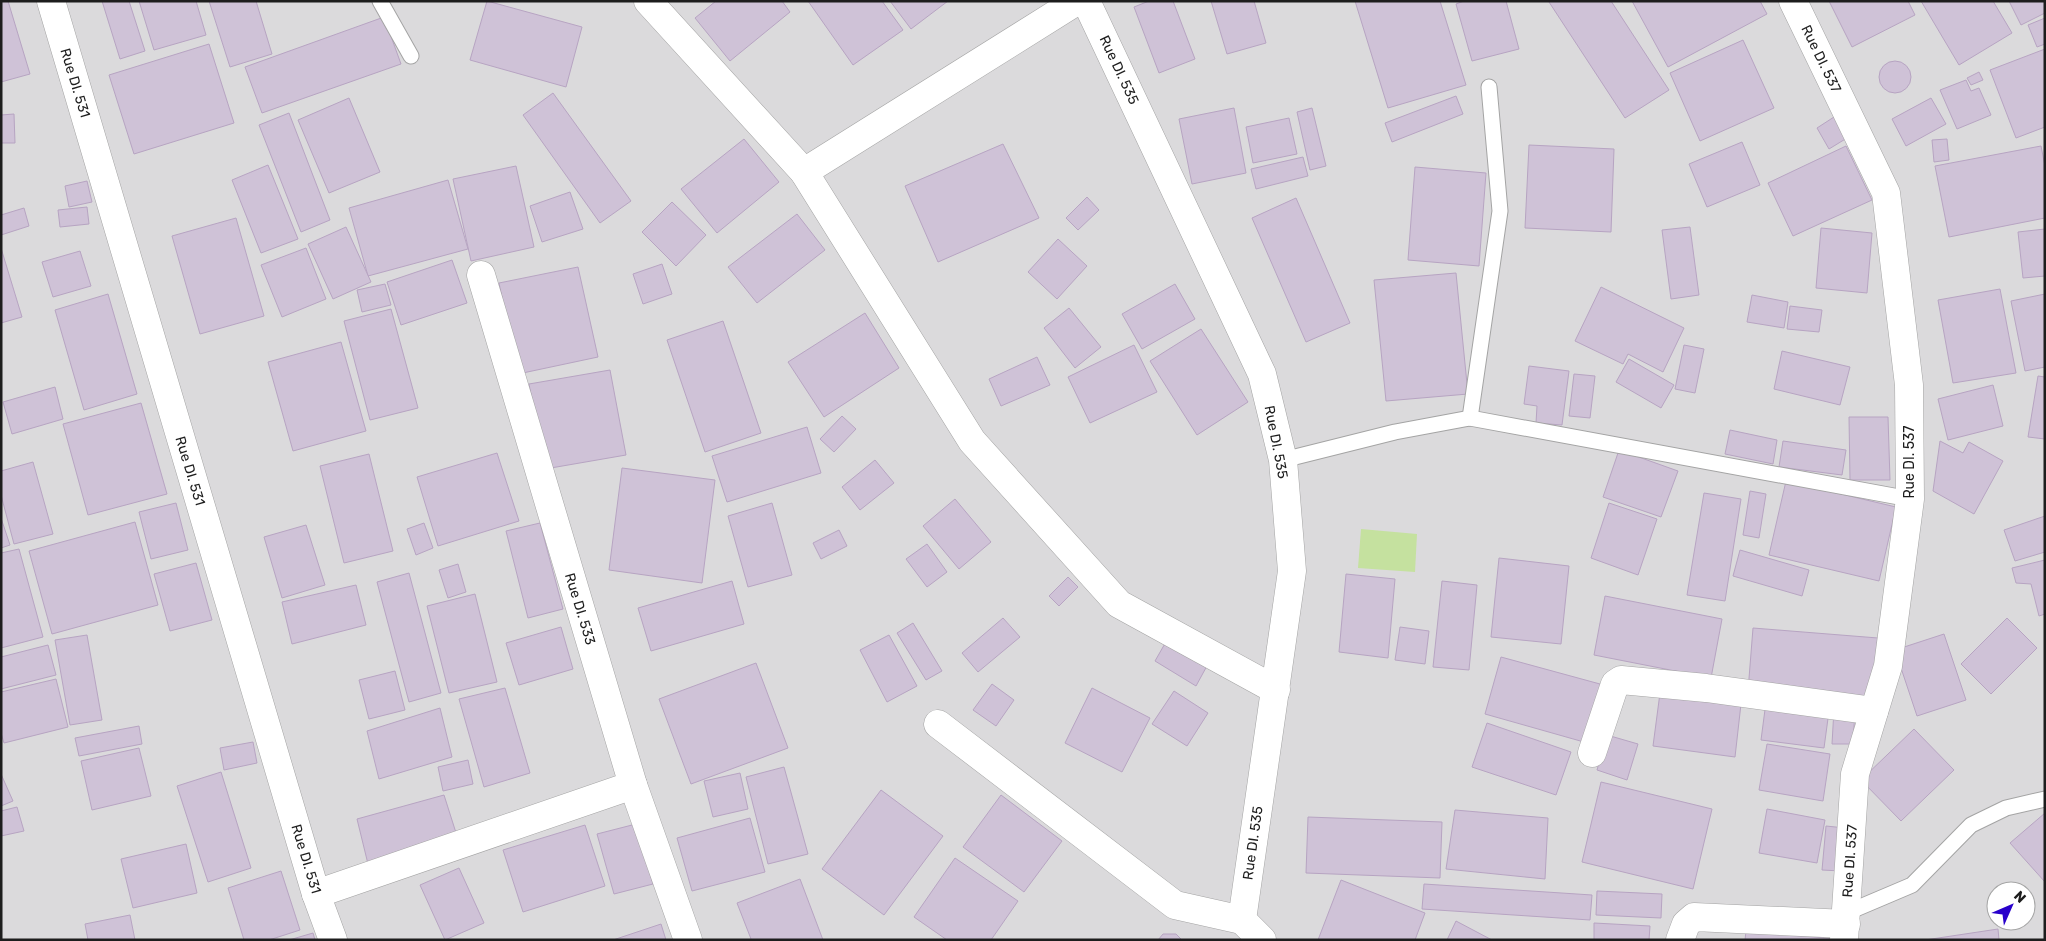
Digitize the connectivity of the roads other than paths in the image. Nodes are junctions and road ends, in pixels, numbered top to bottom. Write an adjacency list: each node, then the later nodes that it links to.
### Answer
1 (51, 1): 20 (street, Rue DI. 531)
2 (380, 1): 7 (lane)
3 (648, 1): 9 (street)
4 (1077, 1): 9 (street)
5 (1086, 1): 12 (street, Rue DI. 535)
6 (1793, 1): 13 (street, Rue DI. 537)
7 (411, 56)
8 (1489, 87): 11 (lane)
9 (804, 172): 14 (street)
10 (481, 275): 18 (street, Rue DI. 533)
11 (1470, 418): 12 (lane); 13 (lane)
12 (1282, 460): 14 (street, Rue DI. 535)
13 (1910, 499): 15 (street, Rue DI. 537)
14 (1276, 690): 21 (street, Rue DI. 535)
15 (1874, 711): 17 (street); 22 (street, Rue DI. 537)
16 (938, 724): 21 (street)
17 (1592, 754)
18 (633, 785): 20 (street); 24 (street, Rue DI. 533)
19 (2045, 799): 22 (lane)
20 (316, 894): 23 (street, Rue DI. 531)
21 (1242, 920): 25 (street)
22 (1846, 926): 26 (street)
23 (332, 940)
24 (688, 940)
25 (1262, 940)
26 (1680, 940)

